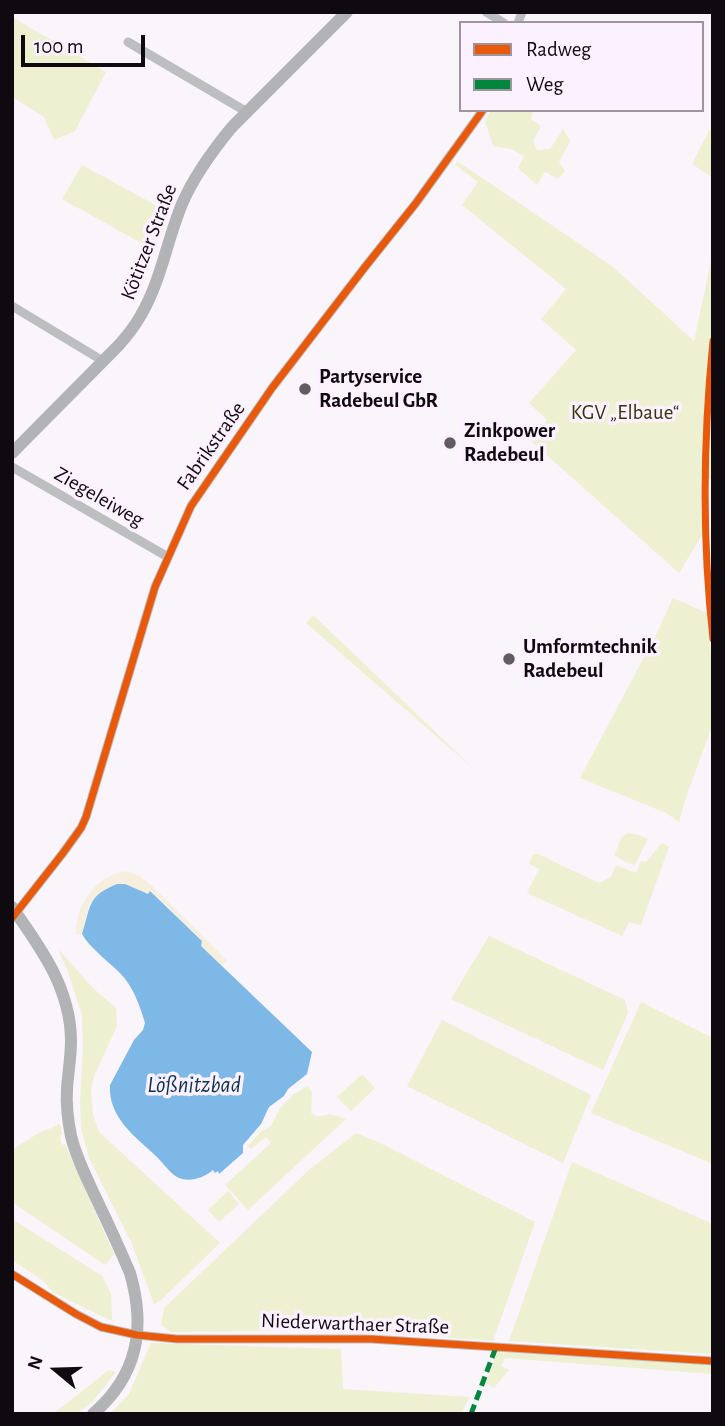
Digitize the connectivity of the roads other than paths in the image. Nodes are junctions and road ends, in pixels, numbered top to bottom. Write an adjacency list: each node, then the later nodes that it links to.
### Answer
1 (347, 12): 3 (street, Kötitzer Straße)
2 (128, 41): 3 (street)
3 (247, 112): 6 (street, Kötitzer Straße)
4 (482, 112): 9 (street, Fabrikstraße)
5 (12, 306): 6 (street)
6 (103, 361): 7 (street, Kötitzer Straße)
7 (12, 453)
8 (12, 467): 9 (street, Ziegeleiweg)
9 (168, 557): 10 (street, Fabrikstraße)
10 (14, 913): 12 (street)
11 (12, 1274): 12 (street, Niederwarthaer Straße)
12 (137, 1335): 13 (street, Niederwarthaer Straße); 14 (street)
13 (713, 1361)
14 (93, 1414)

